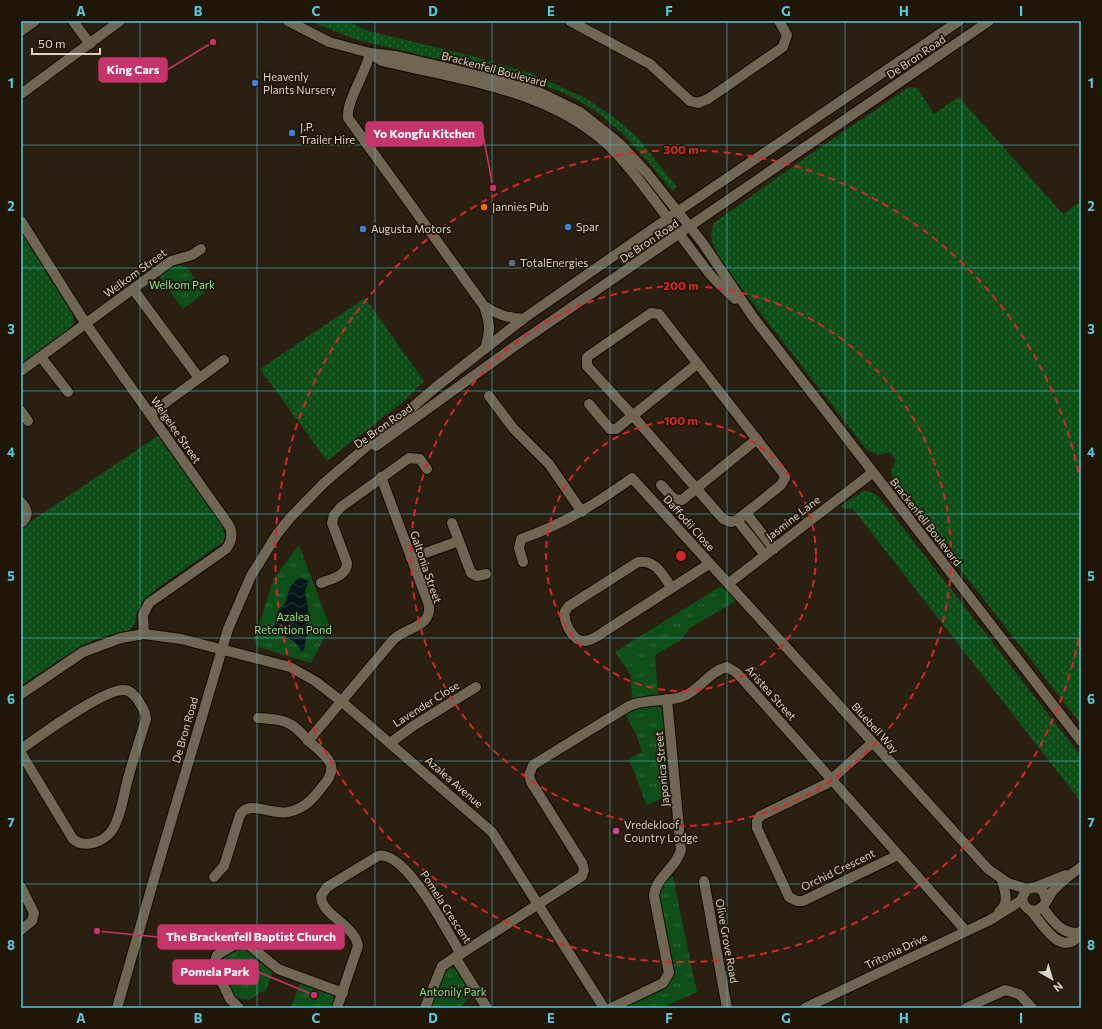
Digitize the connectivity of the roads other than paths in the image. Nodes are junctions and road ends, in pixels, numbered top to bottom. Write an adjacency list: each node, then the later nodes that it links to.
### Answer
1 (35, 21): 9 (street)
2 (73, 21): 10 (street)
3 (120, 21): 10 (street)
4 (288, 21): 11 (street, Brackenfell Boulevard)
5 (570, 21): 6 (street)
6 (779, 21)
7 (959, 21): 13 (street, De Bron Road)
8 (989, 21): 16 (street, De Bron Road)
9 (21, 31)
10 (90, 44): 12 (street)
11 (370, 53): 13 (street, Brackenfell Boulevard); 14 (street, Brackenfell Boulevard); 20 (street)
12 (21, 94)
13 (677, 212): 14 (street, De Bron Road); 16 (street, Brackenfell Boulevard)
14 (668, 218): 17 (street, Brackenfell Boulevard); 22 (street, De Bron Road)
15 (21, 222): 23 (street, Welgelee Street)
16 (689, 228): 17 (street, De Bron Road); 21 (street, Brackenfell Boulevard)
17 (680, 234): 21 (street, Brackenfell Boulevard); 41 (street, De Bron Road)
18 (201, 249): 19 (street, Welkom Street)
19 (133, 289): 23 (street, Welkom Street); 29 (street)
20 (484, 306): 22 (street); 24 (street)
21 (753, 317): 39 (street, Brackenfell Boulevard)
22 (523, 320): 24 (street, De Bron Road)
23 (86, 324): 25 (street, Welkom Street); 34 (street, Welgelee Street)
24 (485, 348): 41 (street, De Bron Road)
25 (41, 357): 28 (street, Welkom Street); 30 (street)
26 (224, 360): 29 (street)
27 (697, 364): 35 (street); 35 (street); 37 (street)
28 (21, 372)
29 (199, 378): 34 (street)
30 (68, 392)
31 (489, 396): 45 (street)
32 (589, 404): 35 (street)
33 (21, 411): 36 (street)
34 (150, 414): 60 (street, Welgelee Street)
35 (633, 416): 43 (street)
36 (28, 421)
37 (757, 439): 43 (street); 46 (street)
38 (427, 469): 40 (street)
39 (872, 473): 51 (street, Jasmine Lane); 68 (street, Brackenfell Boulevard)
40 (381, 478): 53 (street, Galtonia Street); 57 (street)
41 (324, 483): 61 (street, De Bron Road)
42 (661, 485): 43 (street)
43 (696, 489): 47 (street)
44 (21, 502): 48 (street)
45 (582, 512): 54 (street); 55 (street, Daffodil Close)
46 (746, 513): 47 (street); 51 (street)
47 (737, 520): 52 (street)
48 (21, 523)
49 (452, 523): 50 (street)
50 (459, 541): 53 (street); 56 (street)
51 (774, 549): 52 (street, Jasmine Lane)
52 (765, 555): 58 (street, Jasmine Lane)
53 (411, 558): 65 (street, Galtonia Street)
54 (523, 562)
55 (710, 564): 58 (street, Daffodil Close); 59 (street)
56 (486, 574)
57 (321, 583)
58 (729, 583): 70 (street, Bluebell Way)
59 (672, 588): 59 (street)
60 (144, 634): 61 (street, Azalea Avenue); 63 (street, Azalea Avenue)
61 (222, 649): 65 (street, Azalea Avenue); 90 (street, De Bron Road)
62 (476, 687): 69 (street, Lavender Close)
63 (21, 694)
64 (667, 699): 73 (street, Aristea Street); 81 (street, Aristea Street); 96 (street, Japonica Street)
65 (341, 702): 67 (street); 69 (street, Azalea Avenue)
66 (258, 718): 67 (street)
67 (308, 741): 76 (street)
68 (1081, 741)
69 (390, 743): 81 (street, Azalea Avenue)
70 (872, 743): 73 (street, Orchid Crescent); 78 (street, Bluebell Way)
71 (21, 750): 72 (street)
72 (21, 753)
73 (832, 779): 74 (street, Aristea Street); 74 (street, Orchid Crescent)
74 (898, 855): 85 (street, Aristea Street)
75 (1078, 869): 80 (street); 82 (street)
76 (214, 877)
77 (704, 881): 89 (street, Olive Grove Road)
78 (1005, 882): 80 (street); 83 (street)
79 (21, 887): 84 (street)
80 (1027, 899): 82 (street); 82 (street); 83 (street, Tritonia Drive); 86 (street)
81 (539, 904): 87 (street); 95 (street, Azalea Avenue)
82 (1044, 904): 86 (street)
83 (993, 918): 85 (street, Tritonia Drive)
84 (21, 930)
85 (966, 931): 97 (street, Tritonia Drive)
86 (1080, 932)
87 (458, 956): 88 (street, Pomela Crescent); 93 (street); 94 (street)
88 (343, 993): 91 (street); 92 (street, Pomela Crescent)
89 (725, 1007)
90 (118, 1008)
91 (239, 1008)
92 (337, 1008)
93 (426, 1008)
94 (487, 1008)
95 (604, 1008)
96 (611, 1008)
97 (805, 1008)
98 (966, 1008): 99 (street)
99 (1032, 1008)

